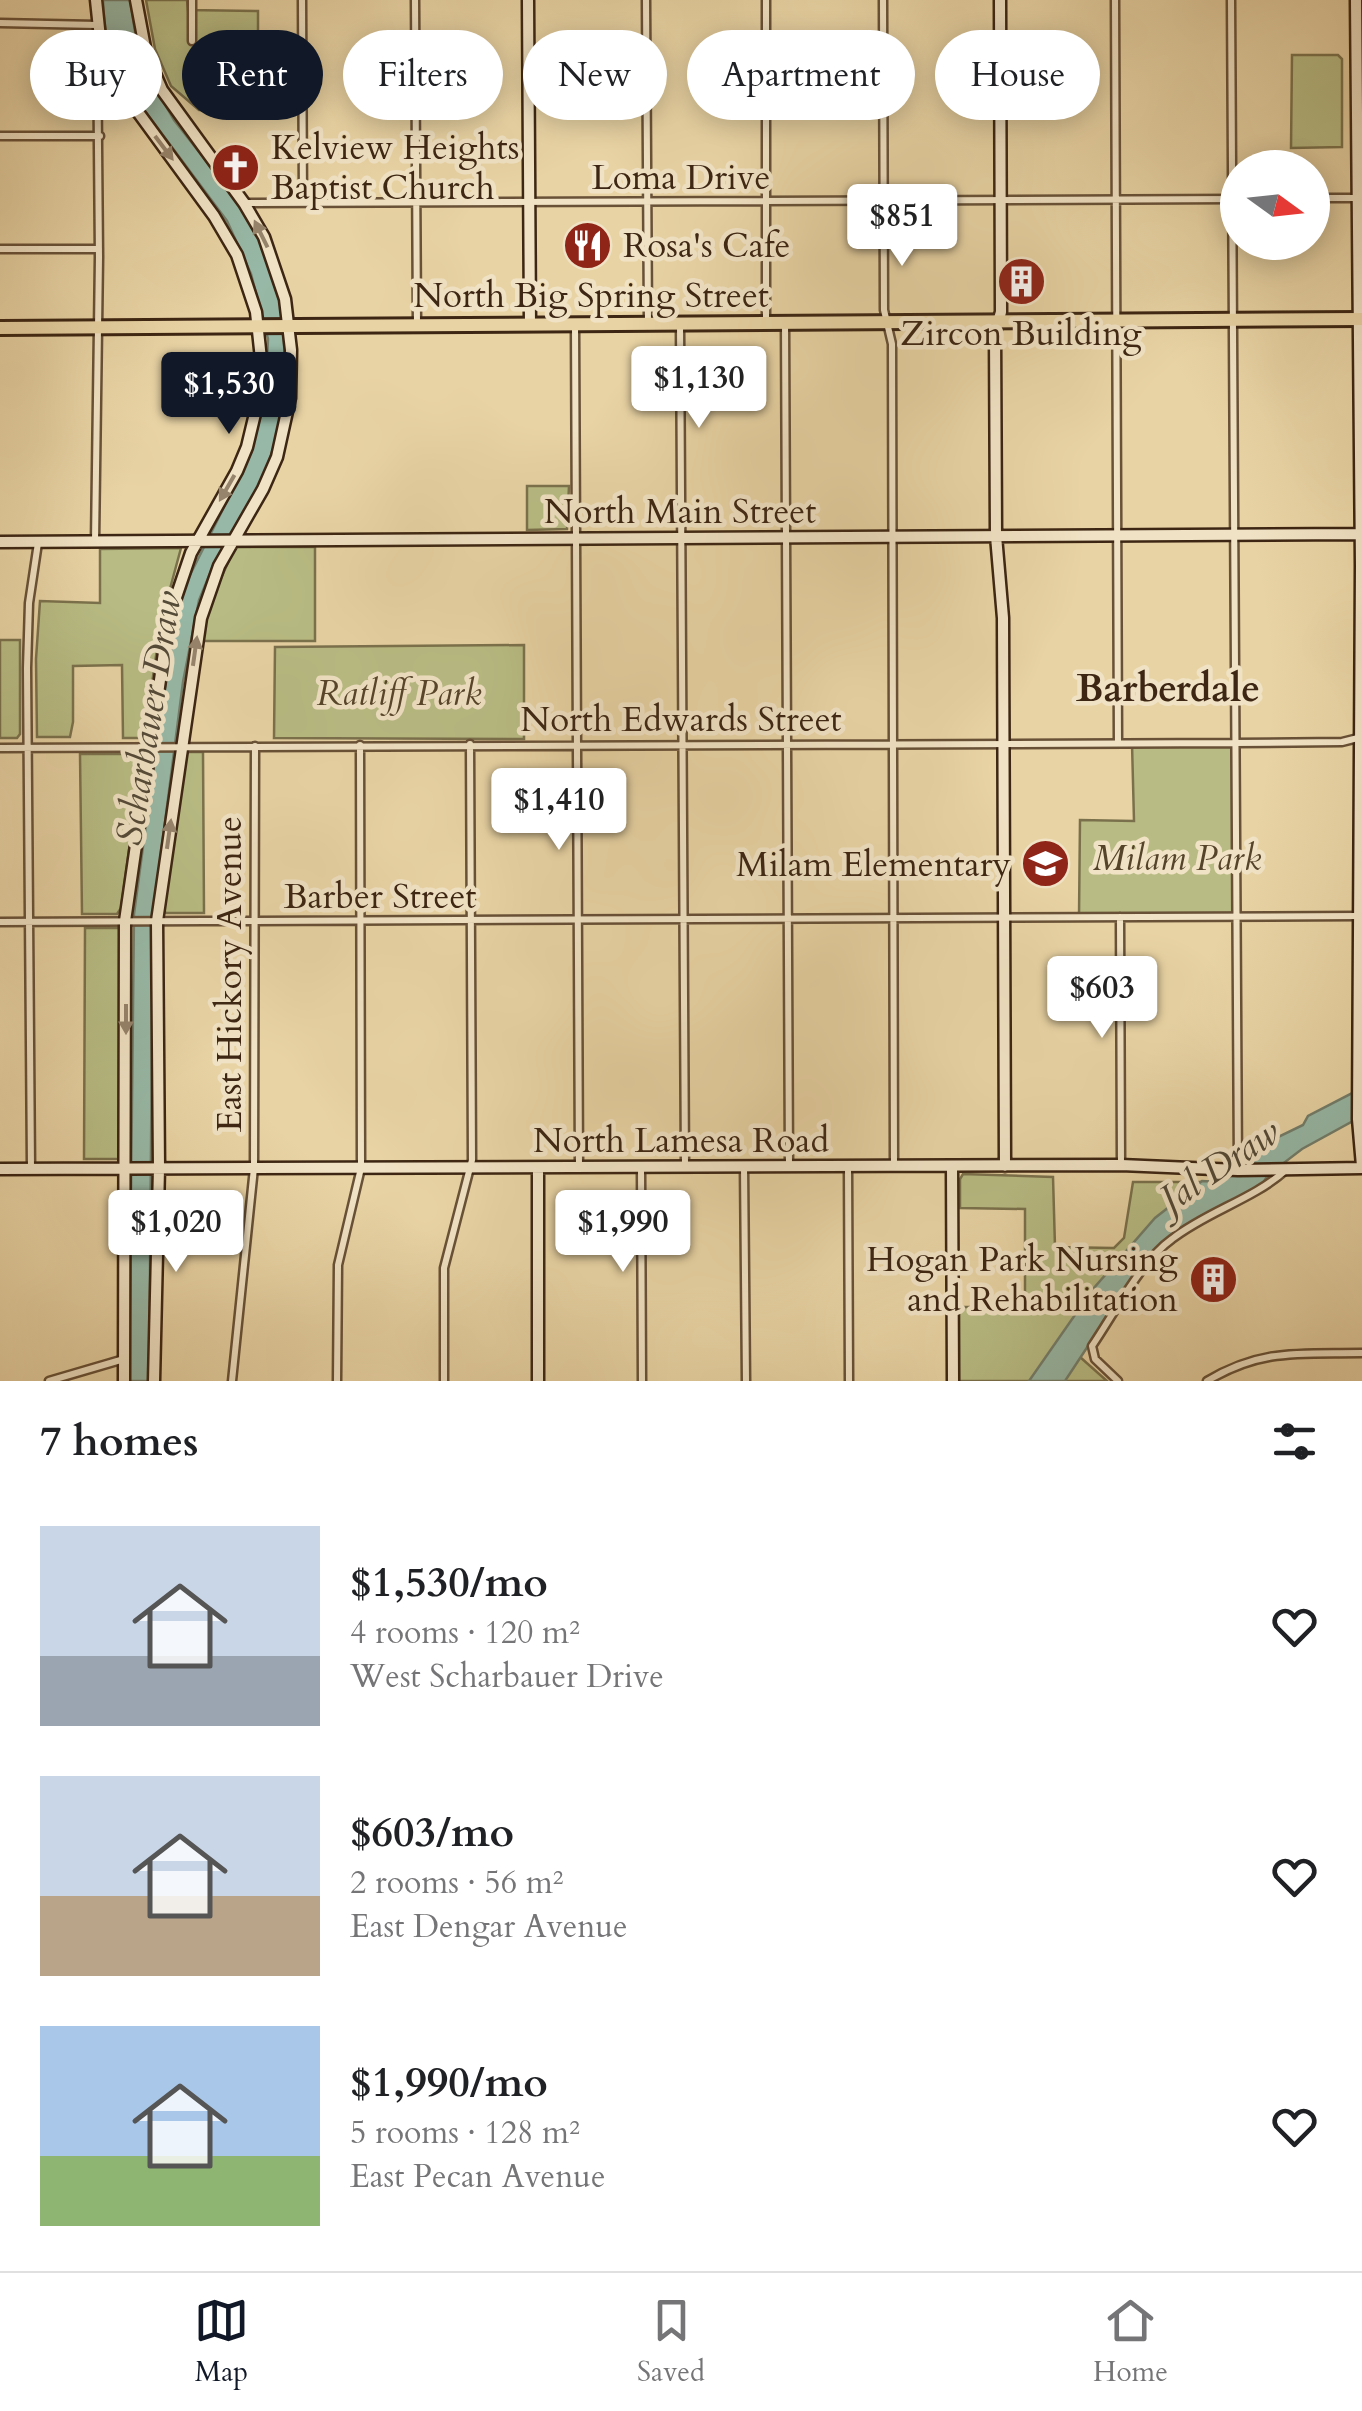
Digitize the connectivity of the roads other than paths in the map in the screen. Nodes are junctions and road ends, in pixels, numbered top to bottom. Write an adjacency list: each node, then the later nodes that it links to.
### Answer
1 (96, 0): 15 (main road)
2 (136, 0): 29 (main road)
3 (192, 0): 16 (street)
4 (302, 0): 31 (street)
5 (415, 0): 30 (street)
6 (528, 0): 27 (main road)
7 (646, 0): 28 (street)
8 (766, 0): 25 (street)
9 (883, 0): 26 (street)
10 (1000, 0): 24 (main road)
11 (1115, 0): 22 (street)
12 (1231, 0): 19 (street)
13 (1356, 0): 21 (main road)
14 (0, 23): 15 (street)
15 (97, 23): 18 (street); 48 (main road, one-way to 48)
16 (192, 30)
17 (0, 136): 18 (street)
18 (100, 136): 33 (street)
19 (1234, 150)
20 (1330, 198): 21 (street)
21 (1358, 198): 35 (main road)
22 (1116, 199): 23 (street, Loma Drive); 24 (street, Loma Drive); 38 (street)
23 (1220, 199)
24 (1000, 200): 26 (street, Loma Drive); 37 (main road)
25 (766, 201): 26 (street, Loma Drive); 28 (street, Loma Drive); 42 (street)
26 (884, 201): 39 (street)
27 (529, 202): 28 (street, Loma Drive); 30 (street, Loma Drive); 44 (main road)
28 (648, 202): 40 (street)
29 (244, 203): 31 (street, Loma Drive); 46 (main road, one-way to 29)
30 (416, 203): 31 (street, Loma Drive); 47 (street)
31 (303, 204)
32 (0, 248): 33 (street)
33 (99, 249): 50 (street)
34 (1234, 260): 36 (street)
35 (1360, 319): 36 (highway, North Big Spring Street); 51 (main road)
36 (1232, 321): 38 (highway, North Big Spring Street); 53 (street)
37 (998, 322): 38 (highway, North Big Spring Street); 39 (highway, North Big Spring Street); 55 (main road)
38 (1116, 322): 56 (street)
39 (887, 323): 43 (highway, North Big Spring Street); 54 (street)
40 (648, 324): 41 (highway, North Big Spring Street); 45 (highway, North Big Spring Street)
41 (680, 324): 42 (highway, North Big Spring Street); 57 (street)
42 (766, 324): 43 (highway, North Big Spring Street)
43 (785, 324): 58 (street)
44 (530, 325): 45 (highway, North Big Spring Street); 47 (highway, North Big Spring Street)
45 (575, 325): 59 (street)
46 (289, 326): 47 (highway, North Big Spring Street); 48 (highway, North Big Spring Street); 60 (main road)
47 (417, 326)
48 (259, 327): 50 (highway, North Big Spring Street); 62 (main road, one-way to 62)
49 (0, 328): 50 (highway, North Big Spring Street)
50 (99, 328): 61 (street)
51 (1360, 439): 52 (main road)
52 (1360, 534): 53 (main road, North Main Street); 65 (main road)
53 (1234, 535): 56 (main road, North Main Street); 67 (street)
54 (892, 536): 55 (main road, North Main Street); 58 (main road, North Main Street); 70 (street)
55 (996, 536): 56 (main road, North Main Street); 71 (main road)
56 (1118, 536): 68 (street)
57 (681, 538): 58 (main road, North Main Street); 59 (main road, North Main Street); 76 (street)
58 (787, 538): 73 (street)
59 (576, 539): 60 (main road, North Main Street); 75 (street)
60 (233, 540): 62 (main road, North Main Street); 77 (main road, one-way to 60)
61 (95, 541): 62 (main road, North Main Street); 64 (main road, North Main Street)
62 (196, 541): 80 (main road)
63 (0, 542): 64 (main road, North Main Street)
64 (38, 542): 79 (street)
65 (1361, 633): 66 (main road)
66 (1361, 738): 67 (street, North Edwards Street); 83 (main road)
67 (1234, 742): 68 (street, North Edwards Street); 82 (street)
68 (1118, 743): 71 (street, North Edwards Street)
69 (470, 744): 72 (street, North Edwards Street); 75 (street, North Edwards Street); 89 (street)
70 (893, 744): 71 (street, North Edwards Street); 73 (street, North Edwards Street); 86 (street)
71 (1003, 744): 84 (main road)
72 (360, 745): 74 (street, North Edwards Street); 88 (street)
73 (787, 745): 76 (street, North Edwards Street); 85 (street)
74 (255, 746): 77 (street, North Edwards Street); 95 (street, East Hickory Avenue)
75 (577, 746): 76 (street, North Edwards Street); 90 (street)
76 (682, 746): 87 (street)
77 (182, 747): 80 (street, North Edwards Street); 92 (main road, one-way to 77)
78 (0, 748): 79 (street, North Edwards Street)
79 (28, 748): 80 (street, North Edwards Street); 94 (street)
80 (150, 748): 91 (main road)
81 (1120, 916): 82 (street, Barber Street); 84 (street, Barber Street); 97 (street)
82 (1235, 916): 83 (street, Barber Street); 116 (street)
83 (1360, 916): 96 (main road)
84 (1004, 917): 86 (street, Barber Street); 100 (main road)
85 (788, 918): 86 (street, Barber Street); 87 (street, Barber Street); 103 (street)
86 (894, 918): 98 (street)
87 (683, 919): 90 (street, Barber Street); 101 (street)
88 (360, 920): 89 (street, Barber Street); 95 (street, Barber Street); 110 (street)
89 (470, 920): 90 (street, Barber Street); 111 (street)
90 (578, 920): 113 (street)
91 (126, 921): 92 (street, Barber Street); 94 (street, Barber Street); 107 (main road, one-way to 107)
92 (157, 921): 95 (street, Barber Street); 108 (main road)
93 (0, 922): 94 (street, Barber Street)
94 (30, 922): 106 (street)
95 (255, 922): 109 (street, East Hickory Avenue)
96 (1360, 1082): 105 (main road)
97 (1121, 1165): 100 (main road, North Lamesa Road); 116 (main road, North Lamesa Road)
98 (894, 1166): 99 (main road, North Lamesa Road); 104 (main road, North Lamesa Road)
99 (952, 1166): 100 (main road, North Lamesa Road); 130 (main road)
100 (1005, 1166)
101 (684, 1167): 102 (main road, North Lamesa Road); 114 (main road, North Lamesa Road)
102 (744, 1167): 103 (main road, North Lamesa Road); 128 (street)
103 (790, 1167): 104 (main road, North Lamesa Road)
104 (848, 1167): 129 (street)
105 (1362, 1167): 117 (main road, North Lamesa Road)
106 (31, 1168): 107 (main road, North Lamesa Road); 115 (main road, North Lamesa Road)
107 (128, 1168): 108 (main road, North Lamesa Road); 119 (main road)
108 (156, 1168): 109 (main road, North Lamesa Road); 122 (main road)
109 (254, 1168): 110 (main road, North Lamesa Road); 123 (street, East Hickory Avenue)
110 (361, 1168): 111 (main road, North Lamesa Road); 124 (street)
111 (471, 1168): 112 (main road, North Lamesa Road); 125 (street)
112 (538, 1168): 113 (main road, North Lamesa Road); 126 (main road)
113 (579, 1168): 114 (main road, North Lamesa Road)
114 (641, 1168): 127 (street)
115 (0, 1169)
116 (1238, 1170): 117 (main road, North Lamesa Road)
117 (1287, 1170): 131 (street)
118 (1362, 1353): 132 (street)
119 (124, 1359): 120 (street); 121 (main road)
120 (50, 1381)
121 (124, 1381)
122 (154, 1381)
123 (232, 1381)
124 (337, 1381)
125 (444, 1381)
126 (538, 1381)
127 (642, 1381)
128 (746, 1381)
129 (849, 1381)
130 (952, 1381)
131 (1118, 1381)
132 (1207, 1381)

